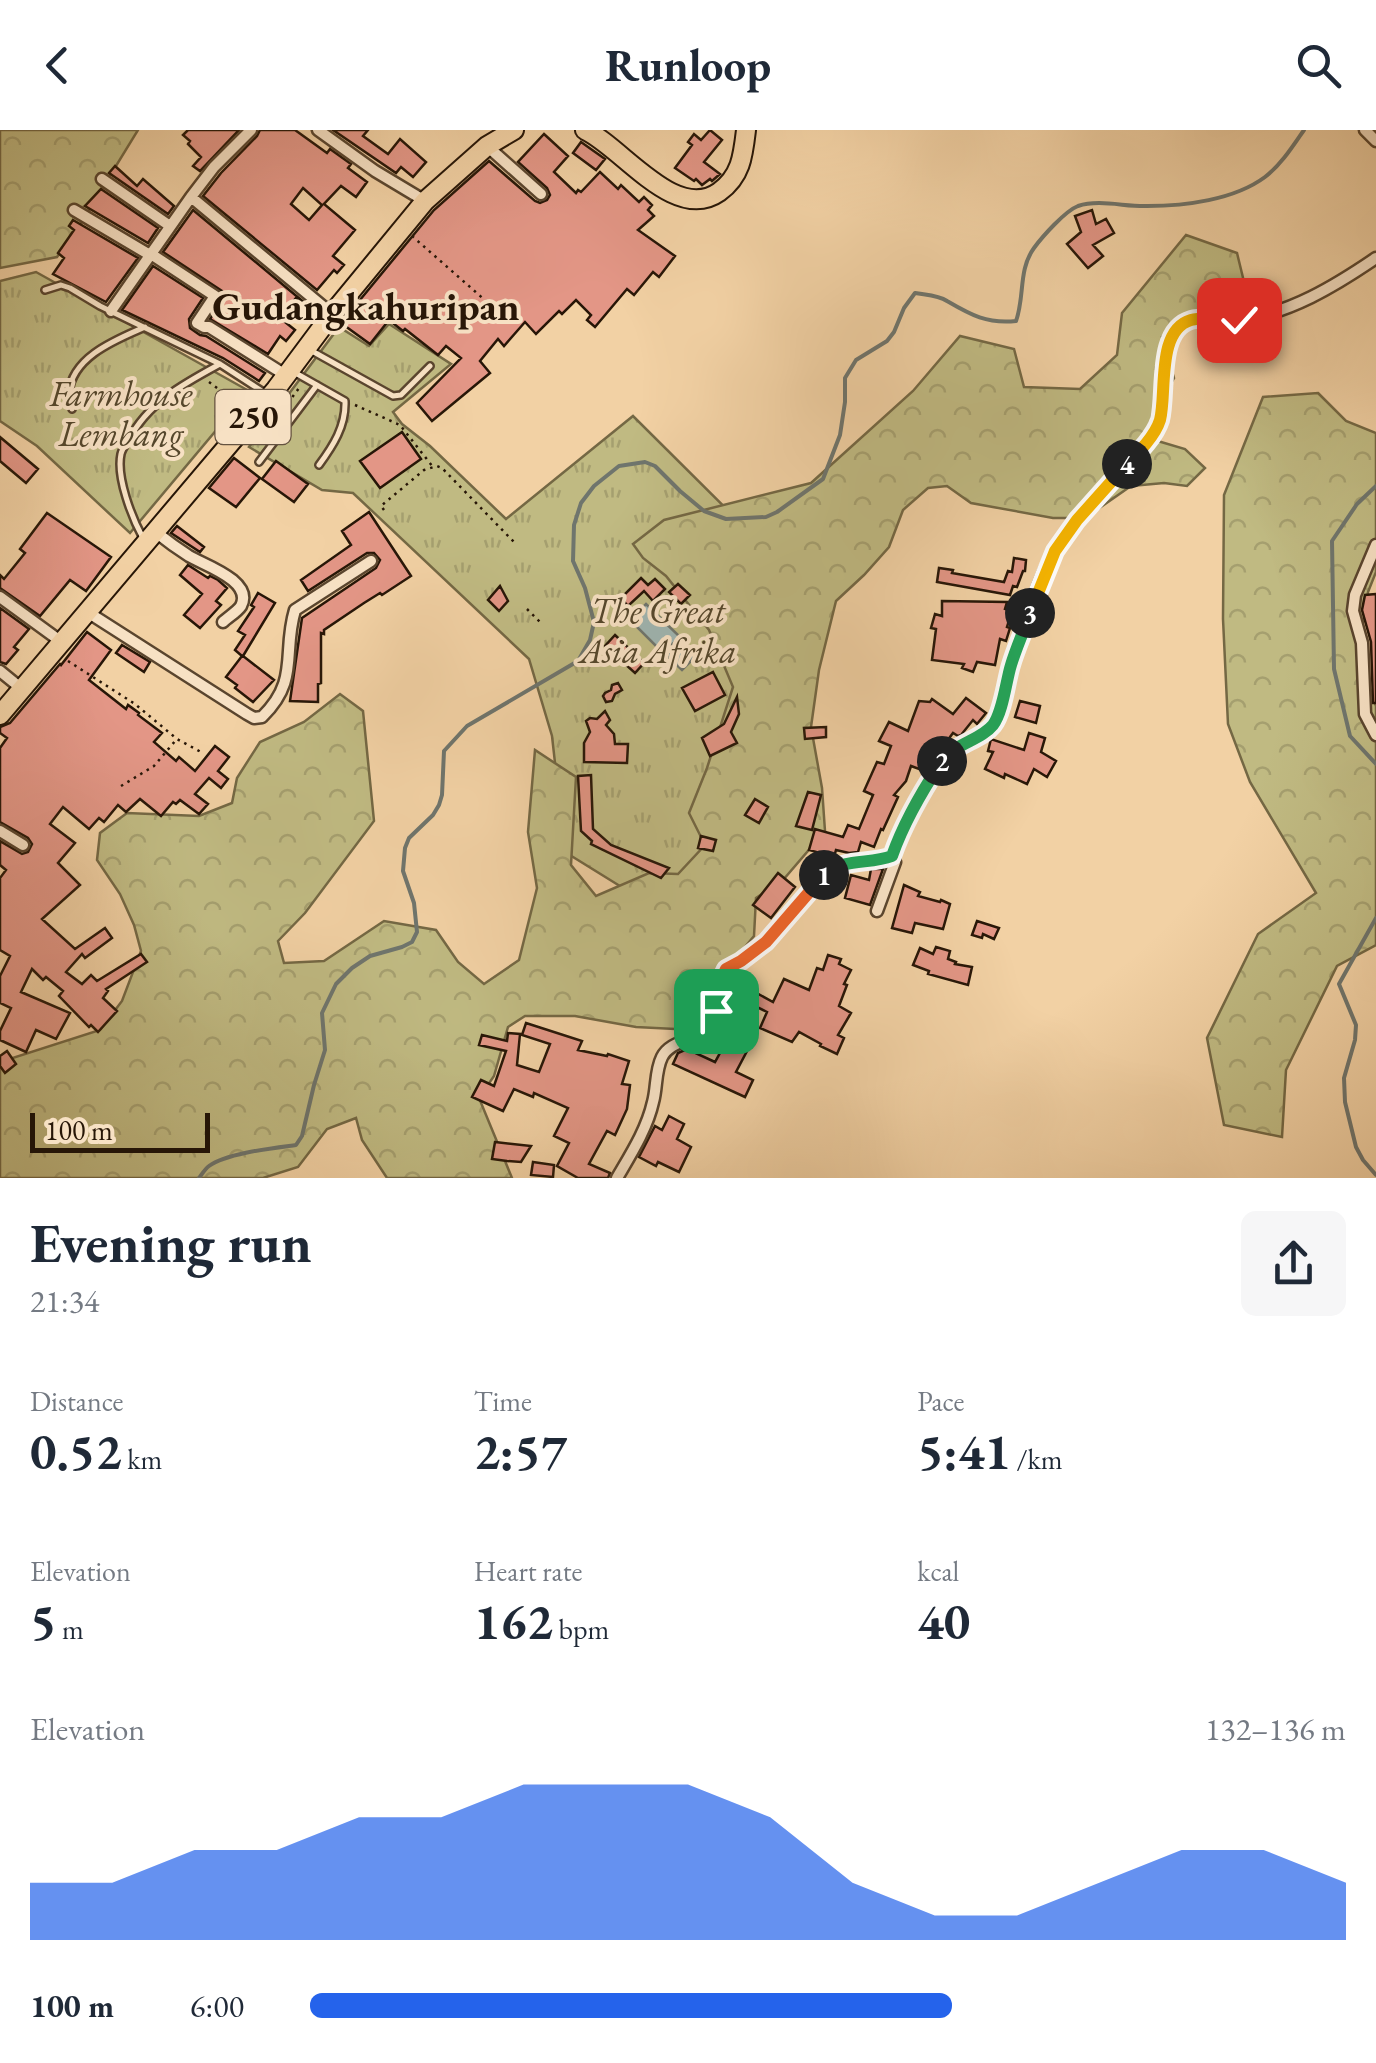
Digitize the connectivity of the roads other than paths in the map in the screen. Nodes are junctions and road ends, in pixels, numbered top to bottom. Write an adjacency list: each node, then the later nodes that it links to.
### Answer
1 (251, 130): 11 (street)
2 (318, 130): 12 (street)
3 (514, 130): 8 (main road, 250)
4 (746, 130): 6 (main road)
5 (1366, 130): 7 (street)
6 (598, 132)
7 (1376, 140)
8 (487, 146): 10 (street); 12 (main road, 250)
9 (102, 179): 14 (street)
10 (541, 194)
11 (190, 196): 14 (street); 19 (street)
12 (425, 201): 19 (main road, 250)
13 (74, 210): 15 (street)
14 (170, 226): 15 (street)
15 (150, 254): 18 (street); 24 (street)
16 (1376, 258): 44 (street)
17 (44, 290): 18 (lane)
18 (110, 311): 20 (lane)
19 (332, 314): 21 (main road, 250)
20 (146, 327): 22 (lane); 27 (lane)
21 (306, 348): 23 (lane); 24 (main road, 250)
22 (220, 364): 26 (lane); 30 (lane)
23 (430, 366)
24 (294, 375): 25 (lane); 26 (main road, 250)
25 (316, 385): 28 (lane); 29 (lane)
26 (276, 403): 30 (main road, 250)
27 (72, 408)
28 (258, 462)
29 (319, 465)
30 (152, 539): 34 (main road, 250); 35 (street)
31 (1376, 545): 39 (street)
32 (371, 561): 34 (street)
33 (0, 598): 36 (street)
34 (88, 613): 36 (main road, 250)
35 (223, 622)
36 (58, 647): 38 (main road, 250)
37 (0, 671): 38 (street)
38 (22, 689): 40 (main road, 250)
39 (1370, 714): 41 (street)
40 (0, 715)
41 (1376, 735)
42 (0, 831): 43 (street)
43 (23, 846)
44 (892, 856): 45 (street); 46 (street)
45 (877, 911)
46 (618, 1178)

